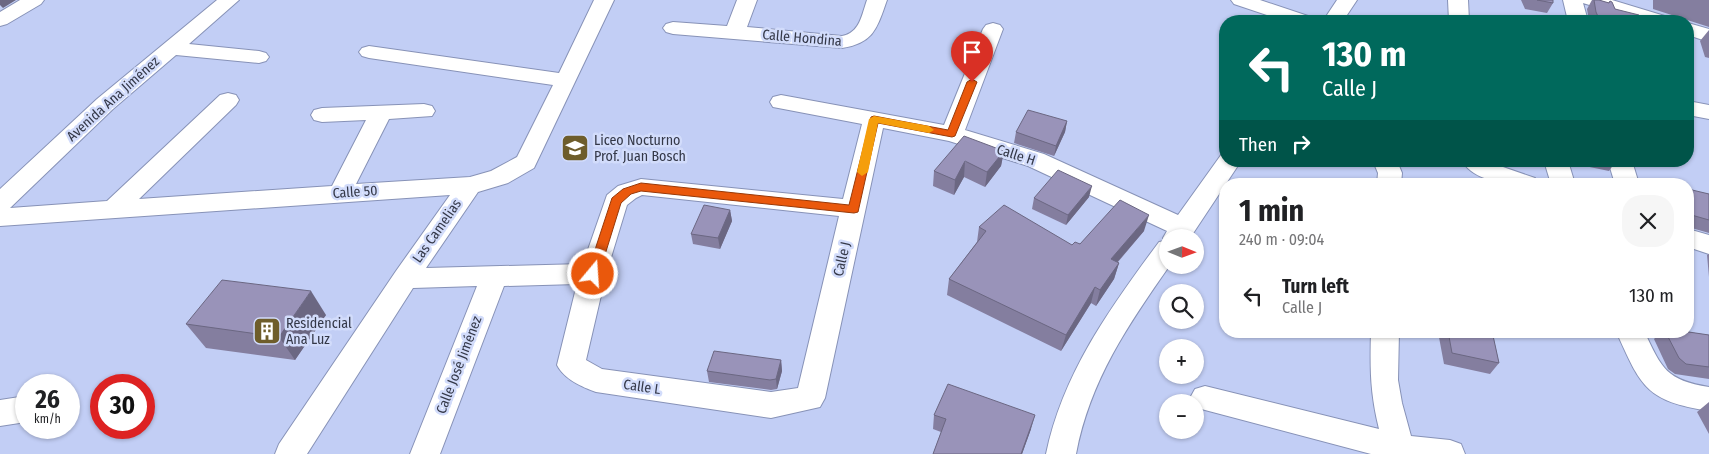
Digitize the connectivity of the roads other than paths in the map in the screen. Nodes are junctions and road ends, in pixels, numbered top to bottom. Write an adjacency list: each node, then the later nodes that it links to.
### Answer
1 (34, 0): 16 (street)
2 (229, 0): 22 (street, Avenida Ana Jiménez)
3 (604, 0): 25 (street, Calle 50)
4 (747, 0): 20 (street)
5 (877, 0): 20 (street, Calle Hondina)
6 (1241, 0): 11 (street)
7 (1347, 0): 12 (street)
8 (1458, 0): 13 (street)
9 (1573, 0): 14 (street)
10 (1591, 0): 15 (street)
11 (1286, 15)
12 (1338, 15)
13 (1459, 15)
14 (1577, 15)
15 (1646, 15)
16 (0, 20)
17 (673, 28): 20 (street, Calle Hondina)
18 (993, 29): 34 (street)
19 (1694, 31): 21 (street)
20 (735, 32)
21 (1709, 36)
22 (170, 48): 24 (street); 40 (street, Avenida Ana Jiménez)
23 (369, 52): 25 (street)
24 (260, 57)
25 (565, 80): 38 (street, Calle 50)
26 (228, 100): 41 (street)
27 (781, 102): 33 (street, Calle H)
28 (1694, 109): 30 (street)
29 (424, 111): 31 (street)
30 (1709, 112)
31 (381, 113): 32 (street); 39 (street)
32 (322, 116)
33 (874, 119): 34 (street, Calle H); 42 (street, Calle J)
34 (952, 134): 44 (street, Calle H)
35 (1225, 167): 45 (street)
36 (1484, 167): 37 (street)
37 (1510, 178)
38 (470, 185): 39 (street, Calle 50); 51 (street, Las Camelias)
39 (340, 193): 41 (street, Calle 50)
40 (0, 203)
41 (114, 209): 43 (street, Calle 50)
42 (854, 209): 49 (street); 54 (street, Calle J)
43 (0, 217)
44 (1159, 229)
45 (1181, 229)
46 (1694, 240): 47 (street)
47 (1709, 245)
48 (1159, 261): 62 (street)
49 (593, 274): 50 (street); 54 (street, Calle L)
50 (494, 276): 51 (street); 61 (street, Calle José Jiménez)
51 (405, 278): 60 (street, Las Camelias)
52 (1385, 338): 59 (street)
53 (1634, 338): 56 (street)
54 (810, 398)
55 (1205, 398): 59 (street)
56 (1709, 399)
57 (15, 410): 58 (street)
58 (0, 413)
59 (1399, 451): 63 (street)
60 (290, 454)
61 (424, 454)
62 (1061, 454)
63 (1450, 454)

